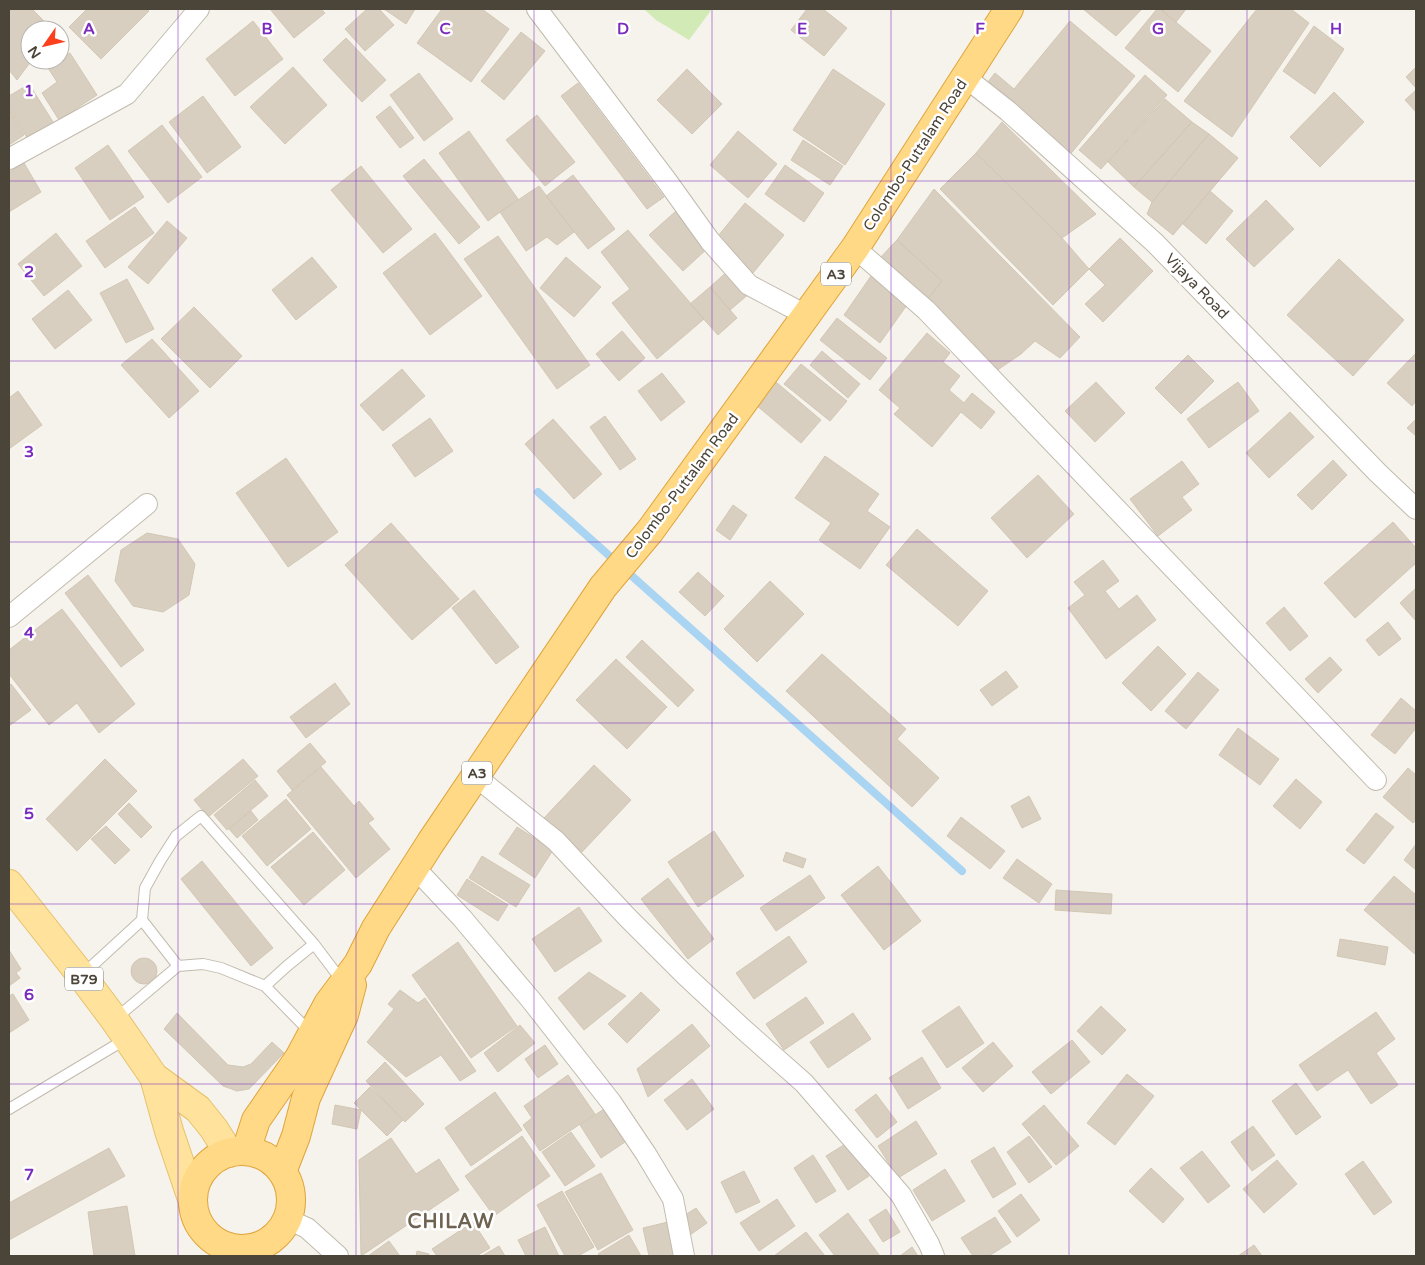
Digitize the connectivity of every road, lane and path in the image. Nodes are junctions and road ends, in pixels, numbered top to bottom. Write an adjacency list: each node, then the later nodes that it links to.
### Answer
1 (199, 9): 5 (street)
2 (536, 9): 7 (street)
3 (1009, 9): 4 (highway, Colombo-Puttalam Road / A3)
4 (965, 77): 6 (highway, Colombo-Puttalam Road / A3); 9 (street, Vijaya Road)
5 (9, 159)
6 (855, 248): 7 (highway, Colombo-Puttalam Road / A3); 12 (street)
7 (806, 315): 11 (highway, Colombo-Puttalam Road / A3)
8 (147, 504): 10 (street)
9 (1416, 509)
10 (9, 617)
11 (475, 776): 13 (highway, Colombo-Puttalam Road / A3); 32 (street)
12 (1376, 780)
13 (414, 867): 18 (highway, Colombo-Puttalam Road / A3); 31 (street)
14 (9, 884): 19 (main road, B79)
15 (142, 920): 16 (lane); 17 (lane); 19 (lane)
16 (314, 944): 18 (lane); 20 (lane)
17 (178, 966): 20 (lane); 21 (lane)
18 (350, 974): 22 (highway, Colombo-Puttalam Road / A3); 26 (highway, Colombo-Puttalam Road / A3)
19 (81, 975): 21 (main road, B79)
20 (264, 986): 22 (lane)
21 (121, 1029): 23 (main road, B79); 24 (lane)
22 (312, 1035): 25 (highway, Colombo-Puttalam Road / A3)
23 (154, 1077): 25 (main road, B79); 27 (main road, B79)
24 (9, 1109)
25 (238, 1152): 26 (highway); 27 (highway)
26 (282, 1172): 28 (highway)
27 (193, 1202): 29 (highway)
28 (287, 1219): 29 (highway); 30 (street)
29 (208, 1246)
30 (338, 1256)
31 (684, 1256)
32 (934, 1256)

